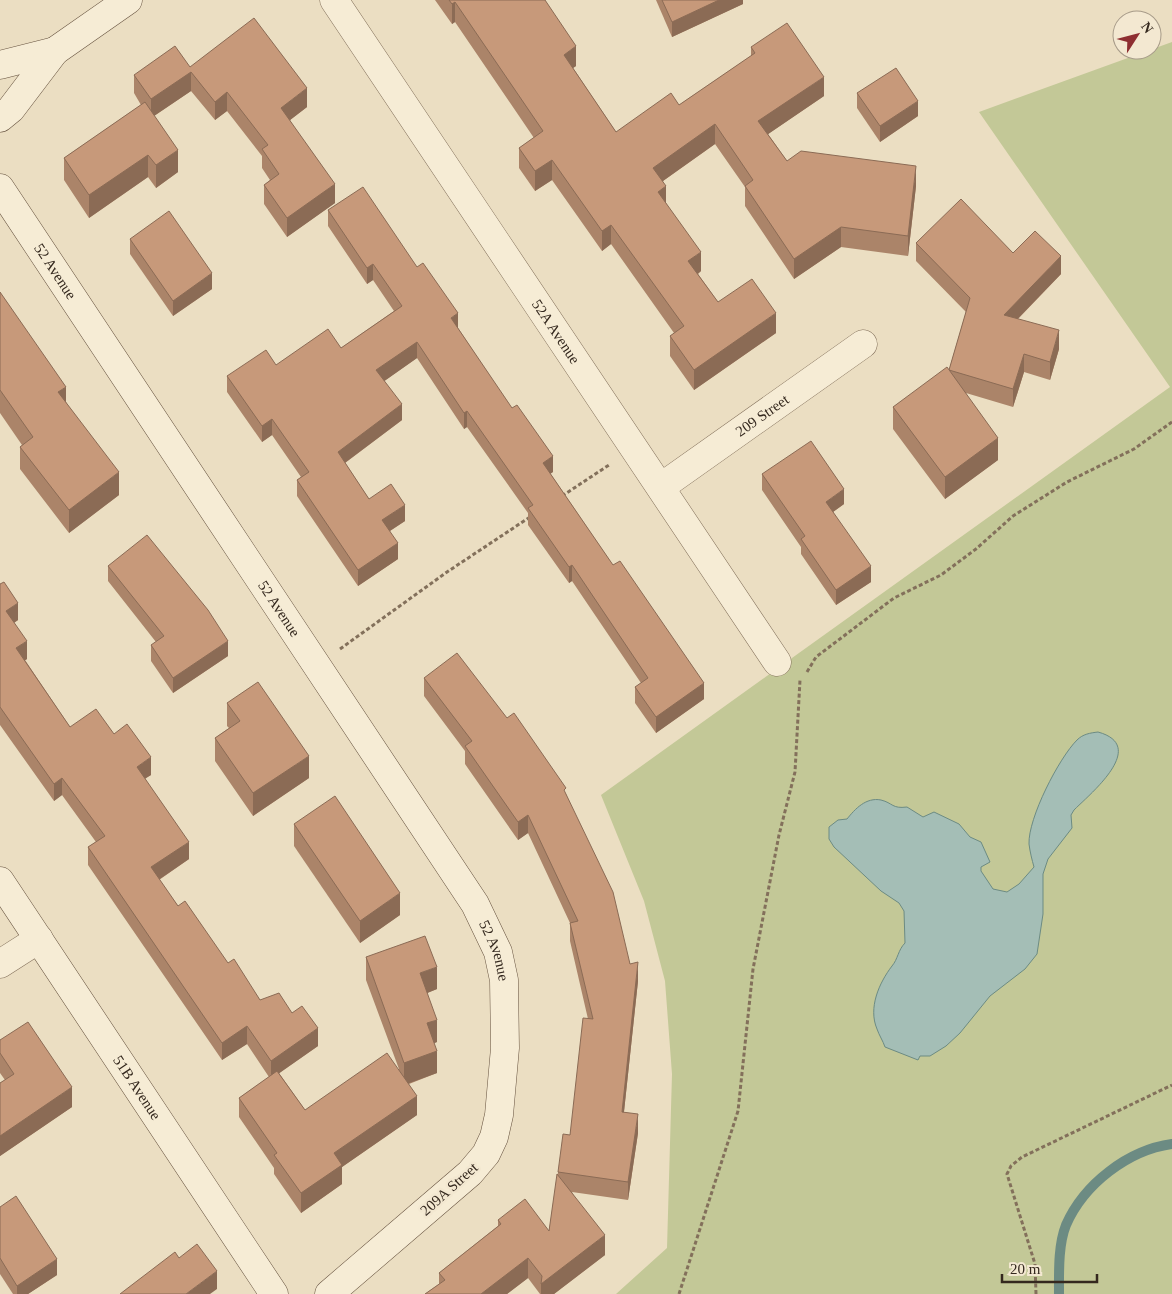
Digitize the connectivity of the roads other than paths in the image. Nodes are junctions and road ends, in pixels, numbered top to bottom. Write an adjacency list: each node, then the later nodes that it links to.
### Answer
1 (128, 0): 3 (street)
2 (334, 0): 8 (street, 52A Avenue)
3 (55, 51): 4 (street); 5 (street)
4 (0, 65)
5 (0, 118)
6 (0, 188): 13 (street, 52 Avenue)
7 (863, 344): 8 (street, 209 Street)
8 (661, 487): 9 (street, 52A Avenue)
9 (777, 662)
10 (0, 881): 11 (street, 51B Avenue)
11 (39, 939): 12 (street); 14 (street, 51B Avenue)
12 (0, 964)
13 (505, 1048): 15 (street, 209A Street)
14 (274, 1294)
15 (329, 1294)

